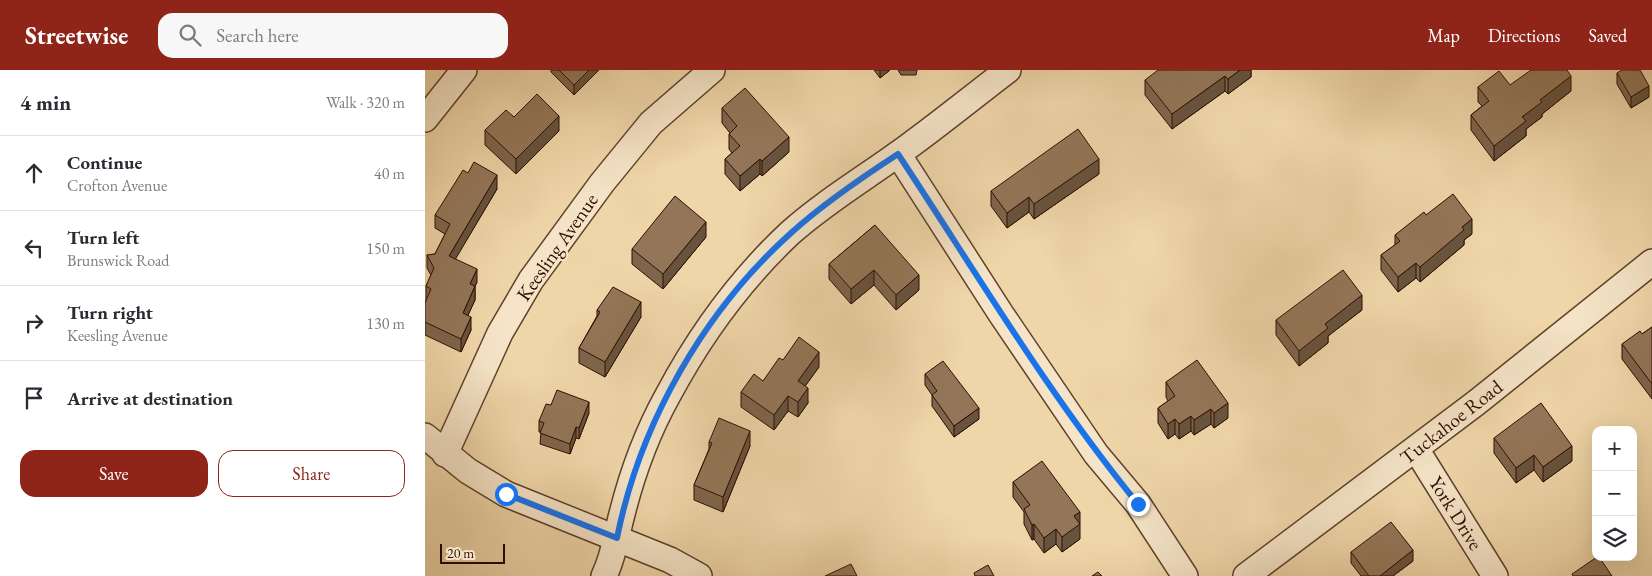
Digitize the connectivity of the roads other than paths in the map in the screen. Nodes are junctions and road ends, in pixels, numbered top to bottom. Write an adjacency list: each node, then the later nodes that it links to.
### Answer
1 (464, 70): 4 (street)
2 (712, 70): 9 (street, Keesling Avenue)
3 (1007, 70): 5 (street)
4 (425, 119)
5 (898, 154): 10 (street); 13 (street)
6 (1652, 262): 8 (street, Tuckahoe Road)
7 (425, 436): 9 (street)
8 (1416, 449): 14 (street, Tuckahoe Road); 15 (street, York Drive)
9 (445, 454): 10 (street)
10 (617, 538): 11 (street); 12 (street)
11 (605, 576)
12 (699, 576)
13 (1185, 576)
14 (1246, 576)
15 (1495, 576)

